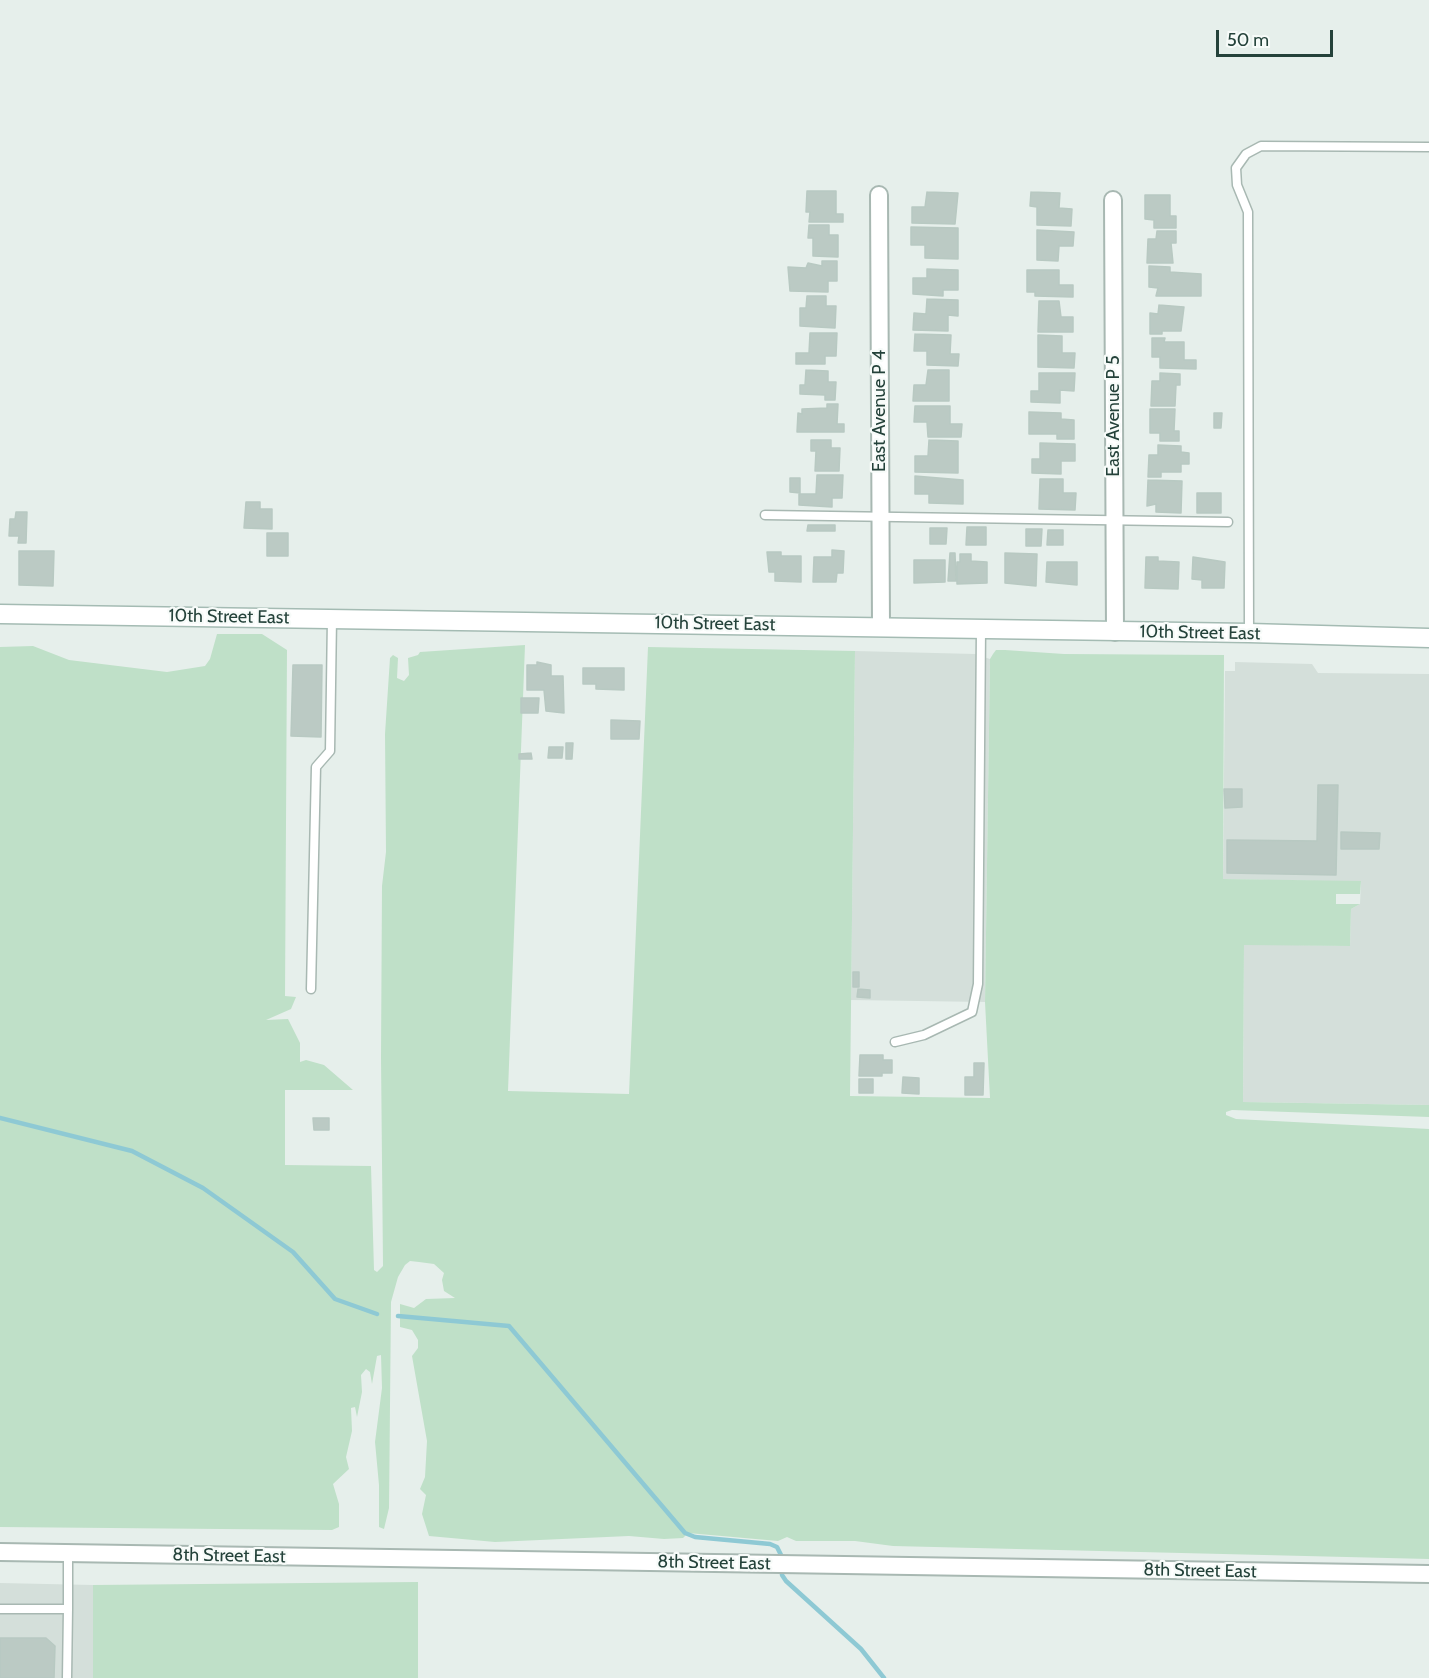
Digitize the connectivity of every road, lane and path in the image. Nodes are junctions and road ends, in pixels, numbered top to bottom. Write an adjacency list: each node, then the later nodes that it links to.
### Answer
1 (1429, 147): 13 (lane)
2 (879, 195): 5 (street, East Avenue P 4)
3 (1113, 200): 6 (street, East Avenue P 5)
4 (765, 515): 5 (lane)
5 (881, 517): 6 (lane); 10 (street, East Avenue P 4)
6 (1115, 520): 7 (lane); 12 (street, East Avenue P 5)
7 (1228, 522)
8 (0, 614): 9 (main road, 10th Street East)
9 (332, 618): 10 (main road, 10th Street East); 15 (lane)
10 (881, 627): 11 (main road, 10th Street East)
11 (981, 629): 12 (main road, 10th Street East); 16 (lane)
12 (1115, 632): 13 (main road, 10th Street East)
13 (1249, 633): 14 (main road, 10th Street East)
14 (1429, 638)
15 (311, 989)
16 (895, 1042)
17 (0, 1552): 18 (street, 8th Street East)
18 (68, 1553): 19 (street, 8th Street East); 21 (lane)
19 (1429, 1574)
20 (0, 1609): 21 (lane)
21 (68, 1609): 22 (lane)
22 (68, 1678)

